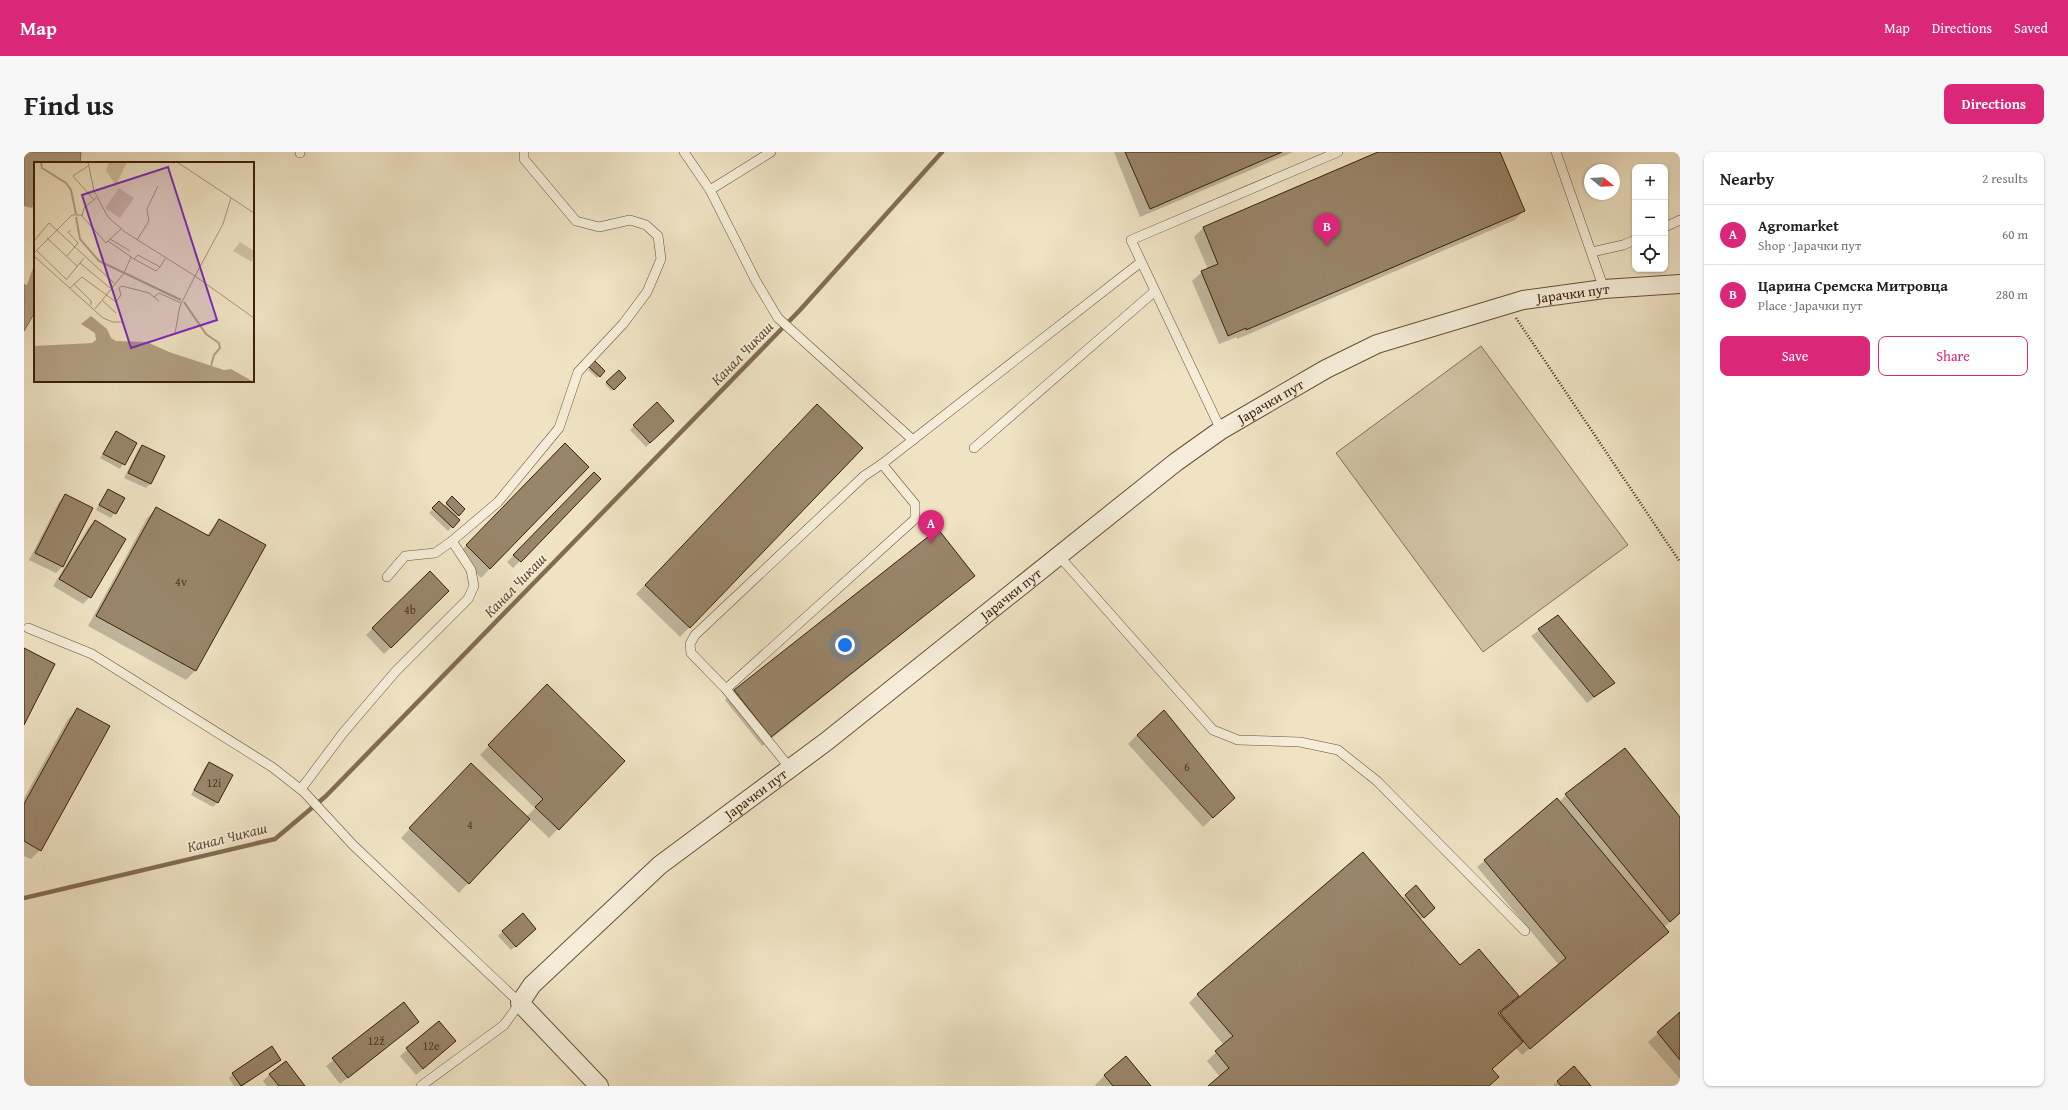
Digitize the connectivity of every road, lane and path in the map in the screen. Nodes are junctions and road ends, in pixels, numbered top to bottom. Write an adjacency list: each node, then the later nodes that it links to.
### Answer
1 (524, 152): 20 (lane)
2 (684, 152): 6 (lane)
3 (771, 152): 6 (lane)
4 (1338, 152): 11 (lane)
5 (1556, 152): 10 (lane)
6 (710, 190): 17 (lane)
7 (1680, 220): 8 (lane)
8 (1668, 225)
9 (1632, 241): 10 (lane)
10 (1592, 252): 13 (lane)
11 (1141, 262): 14 (lane); 17 (lane)
12 (1680, 284): 13 (street, Јарачки пут)
13 (1604, 289): 15 (street, Јарачки пут)
14 (1155, 291): 16 (lane); 18 (lane)
15 (1507, 304): 16 (street, Јарачки пут); 22 (path)
16 (1221, 430): 21 (street, Јарачки пут)
17 (913, 440): 19 (lane)
18 (974, 448)
19 (882, 464): 25 (lane); 25 (lane)
20 (452, 541): 23 (lane); 27 (lane)
21 (1059, 556): 26 (street, Јарачки пут); 28 (lane)
22 (1680, 562)
23 (387, 578)
24 (28, 628): 27 (lane)
25 (726, 689): 26 (lane)
26 (790, 768): 29 (street, Јарачки пут)
27 (302, 790): 29 (lane)
28 (1524, 931)
29 (520, 1003): 30 (lane); 31 (street)
30 (421, 1086)
31 (599, 1086)

